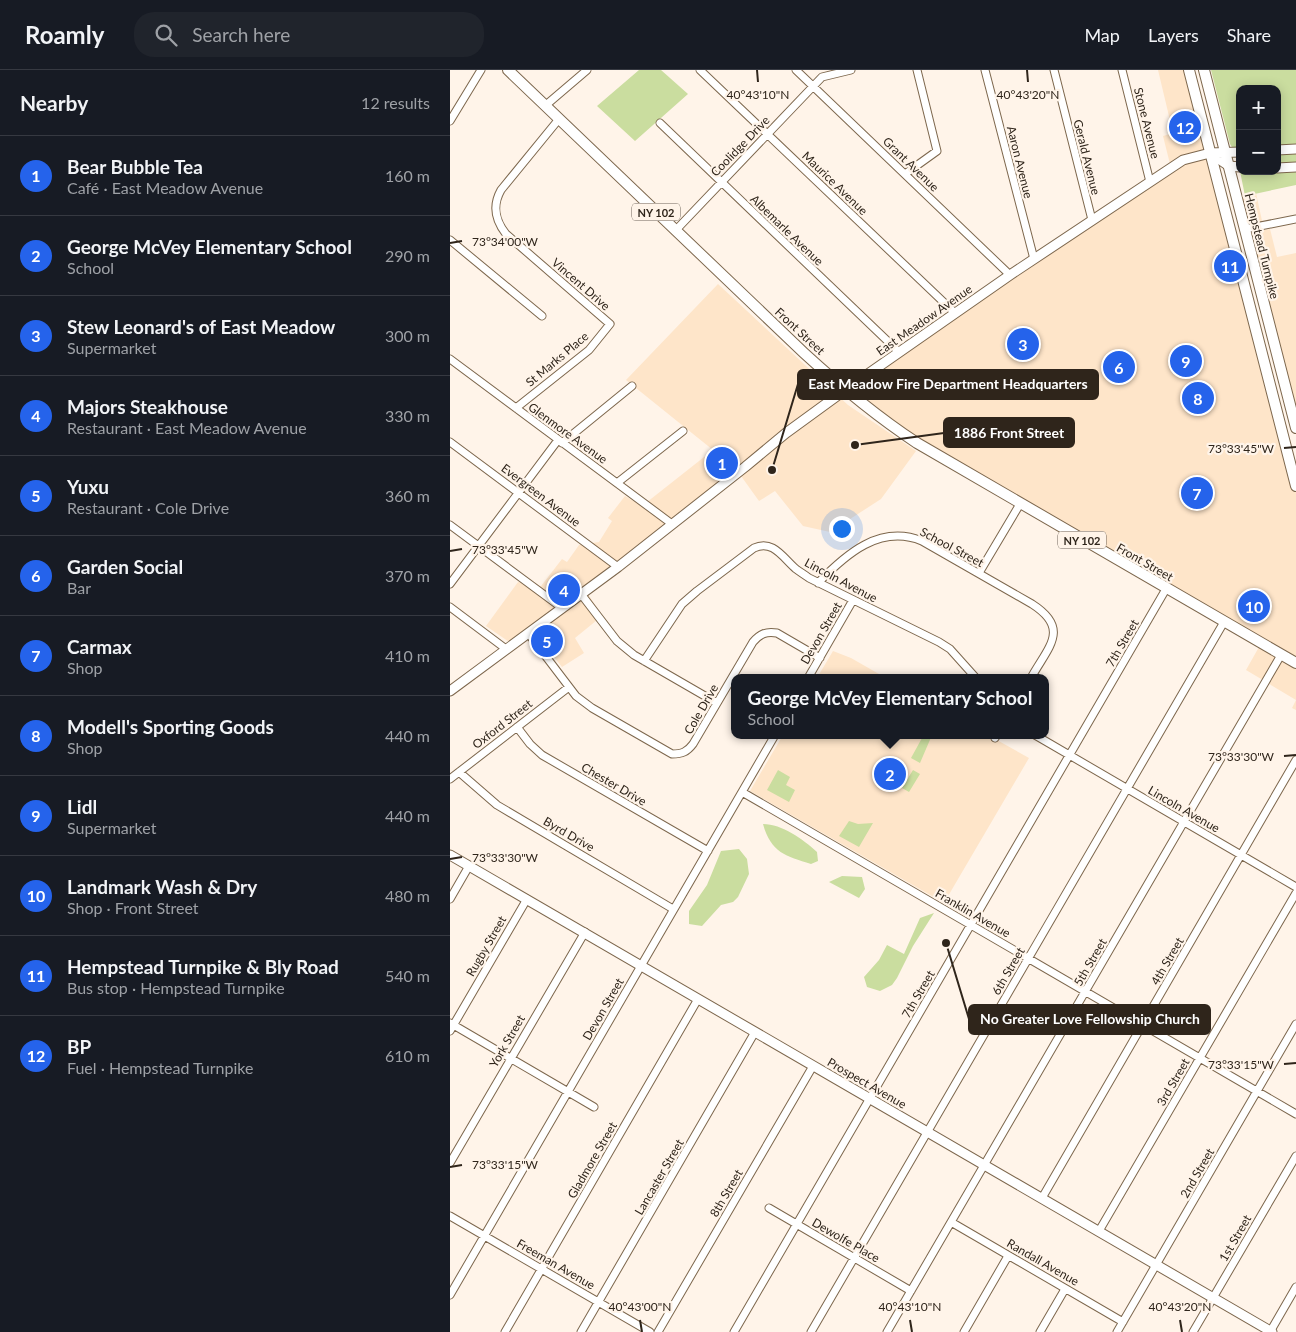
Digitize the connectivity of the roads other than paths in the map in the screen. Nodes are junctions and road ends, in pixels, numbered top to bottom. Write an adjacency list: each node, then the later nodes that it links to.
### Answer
1 (481, 70): 16 (street)
2 (508, 70): 14 (main road, Front Street / NY 102)
3 (587, 70): 14 (street)
4 (700, 70): 18 (street, Maurice Avenue)
5 (796, 70): 13 (street, Grant Avenue)
6 (850, 70): 13 (street, Coolidge Drive)
7 (917, 70): 28 (street)
8 (985, 70): 36 (street, Aaron Avenue)
9 (1054, 70): 32 (street, Gerald Avenue)
10 (1122, 70): 30 (street, Stone Avenue)
11 (1189, 70): 22 (main road)
12 (1204, 70): 23 (main road, Hempstead Turnpike)
13 (813, 86): 18 (street, Coolidge Drive); 28 (street, Grant Avenue)
14 (546, 105): 15 (main road, Front Street / NY 102)
15 (560, 119): 34 (main road, Front Street / NY 102); 40 (street, Vincent Drive)
16 (450, 121)
17 (660, 124): 29 (street, Albemarle Avenue)
18 (767, 134): 29 (street, Coolidge Drive); 38 (street, Maurice Avenue)
19 (1296, 148): 20 (street)
20 (1281, 150)
21 (1236, 152): 23 (street, East Meadow Avenue)
22 (1210, 153): 23 (street, East Meadow Avenue); 24 (street); 30 (street, East Meadow Avenue); 51 (main road)
23 (1225, 153): 24 (main road, Hempstead Turnpike)
24 (1228, 166): 25 (street); 33 (main road, Hempstead Turnpike)
25 (1236, 167)
26 (1296, 167): 27 (street)
27 (1281, 168)
28 (905, 174): 37 (street, Grant Avenue)
29 (721, 182): 34 (street, Coolidge Drive); 41 (street, Albemarle Avenue)
30 (1150, 182): 32 (street, East Meadow Avenue)
31 (1296, 219): 33 (street)
32 (1092, 220): 36 (street, East Meadow Avenue)
33 (1245, 229): 46 (main road, Hempstead Turnpike)
34 (675, 231): 44 (main road, Front Street / NY 102)
35 (450, 240): 39 (street)
36 (1034, 259): 37 (street, East Meadow Avenue)
37 (1010, 275): 38 (street, East Meadow Avenue)
38 (955, 313): 41 (street, East Meadow Avenue)
39 (542, 316)
40 (610, 324): 45 (street, St Marks Place)
41 (899, 352): 44 (street, East Meadow Avenue)
42 (450, 359): 45 (street, Glenmore Avenue)
43 (632, 386): 49 (street)
44 (845, 390): 53 (main road, Front Street / NY 102); 55 (street, East Meadow Avenue)
45 (516, 408): 49 (street, Glenmore Avenue)
46 (1296, 428)
47 (683, 431): 50 (street)
48 (450, 442): 52 (street, Evergreen Avenue)
49 (560, 442): 50 (street, Glenmore Avenue); 52 (street)
50 (617, 482): 55 (street, Glenmore Avenue)
51 (1296, 486)
52 (518, 493): 56 (street); 57 (street, Evergreen Avenue)
53 (1020, 504): 58 (street); 61 (main road, Front Street / NY 102)
54 (450, 524): 56 (street)
55 (672, 524): 57 (street, East Meadow Avenue)
56 (479, 546): 60 (street); 65 (street)
57 (618, 567): 62 (street, East Meadow Avenue)
58 (979, 573): 59 (street, School Street); 76 (street, School Street)
59 (818, 583): 63 (street, Lincoln Avenue); 71 (street, Lincoln Avenue)
60 (450, 584)
61 (1166, 589): 66 (main road, Front Street / NY 102); 84 (street, 7th Street)
62 (581, 594): 65 (street, East Meadow Avenue); 71 (street)
63 (853, 600): 70 (street, Devon Street); 75 (street, Lincoln Avenue)
64 (450, 607): 68 (street)
65 (562, 608): 67 (street, East Meadow Avenue)
66 (1224, 622): 69 (main road, Front Street / NY 102); 88 (street, 6th Street)
67 (528, 633): 68 (street, East Meadow Avenue); 78 (street, Cole Drive)
68 (506, 649): 79 (street, East Meadow Avenue)
69 (1281, 655): 72 (main road, Front Street / NY 102); 90 (street, 5th Street)
70 (820, 658): 73 (street, Cole Drive); 74 (street, Devon Street)
71 (644, 662): 80 (street)
72 (1296, 663)
73 (734, 674)
74 (810, 674)
75 (973, 674)
76 (1032, 674)
77 (731, 679): 80 (street, Cole Drive)
78 (568, 687): 80 (street, Cole Drive); 81 (street, Oxford Street)
79 (450, 691)
80 (717, 703)
81 (517, 727): 86 (street, Oxford Street); 91 (street, Chester Drive)
82 (773, 739): 89 (street, Devon Street)
83 (1042, 739): 84 (street, Lincoln Avenue)
84 (1070, 756): 88 (street, Lincoln Avenue); 100 (street, 7th Street)
85 (1296, 760): 93 (street, 4th Street)
86 (459, 772): 87 (street, Oxford Street); 99 (street, Byrd Drive)
87 (450, 779)
88 (1127, 789): 90 (street, Lincoln Avenue); 102 (street, 6th Street)
89 (742, 792): 91 (street, Devon Street); 100 (street, Franklin Avenue)
90 (1184, 822): 93 (street, Lincoln Avenue); 104 (street, 5th Street)
91 (708, 851): 99 (street, Devon Street)
92 (450, 855): 94 (street, Prospect Avenue)
93 (1241, 855): 95 (street, Lincoln Avenue); 106 (street, 4th Street)
94 (469, 866): 97 (street); 98 (street, Prospect Avenue)
95 (1296, 887)
96 (1296, 893): 111 (street, 3rd Street)
97 (450, 899)
98 (527, 899): 101 (street, Prospect Avenue); 108 (street, Rugby Street)
99 (674, 909): 103 (street, Devon Street)
100 (971, 925): 102 (street, Franklin Avenue); 115 (street, 7th Street)
101 (584, 932): 103 (street, Prospect Avenue); 110 (street, York Street)
102 (1028, 958): 104 (street, Franklin Avenue); 118 (street, 6th Street)
103 (641, 966): 105 (street, Prospect Avenue); 113 (street, Devon Street)
104 (1086, 991): 106 (street, Franklin Avenue); 121 (street, 5th Street)
105 (698, 999): 109 (street, Prospect Avenue); 132 (street, Gladmore Street)
106 (1143, 1024): 111 (street, Franklin Avenue); 122 (street, 4th Street)
107 (1296, 1024): 114 (street, 2nd Street)
108 (451, 1026): 110 (street)
109 (755, 1032): 112 (street, Prospect Avenue); 138 (street, Lancaster Street)
110 (511, 1058): 113 (street); 120 (street, York Street)
111 (1200, 1058): 114 (street, Franklin Avenue); 127 (street, 3rd Street)
112 (813, 1066): 115 (street, Prospect Avenue); 143 (street, 8th Street)
113 (568, 1091): 116 (street); 128 (street, Devon Street)
114 (1257, 1091): 117 (street, Franklin Avenue); 131 (street, 2nd Street)
115 (870, 1099): 118 (street, Prospect Avenue); 126 (street, 7th Street)
116 (594, 1107)
117 (1296, 1114)
118 (927, 1132): 121 (street, Prospect Avenue); 130 (street, 6th Street)
119 (1296, 1156): 137 (street, 1st Street)
120 (450, 1163)
121 (984, 1165): 122 (street, Prospect Avenue); 125 (street, 5th Street)
122 (1042, 1198): 127 (street, Prospect Avenue)
123 (769, 1208): 126 (street, Dewolfe Place)
124 (450, 1216): 128 (street, Freeman Avenue)
125 (951, 1222): 129 (street, Randall Avenue); 135 (street, 5th Street)
126 (797, 1224): 130 (street, Dewolfe Place); 144 (street, 7th Street)
127 (1099, 1231): 131 (street, Prospect Avenue)
128 (484, 1236): 132 (street, Freeman Avenue); 136 (street, Devon Street)
129 (1008, 1256): 134 (street, Randall Avenue); 147 (street)
130 (854, 1258): 135 (street, Dewolfe Place); 145 (street, 6th Street)
131 (1156, 1265): 137 (street, Prospect Avenue); 139 (street, 2nd Street)
132 (541, 1269): 138 (street, Freeman Avenue); 140 (street, Gladmore Street)
133 (1296, 1288): 151 (street)
134 (1065, 1289): 139 (street, Randall Avenue); 148 (street)
135 (911, 1291): 146 (street, 5th Street)
136 (450, 1295)
137 (1213, 1298): 150 (street, 1st Street); 151 (street, Prospect Avenue)
138 (599, 1302): 141 (street, Lancaster Street); 142 (street, Freeman Avenue)
139 (1123, 1322): 149 (street, 2nd Street)
140 (505, 1332)
141 (581, 1332)
142 (650, 1332)
143 (658, 1332)
144 (734, 1332)
145 (811, 1332)
146 (887, 1332)
147 (964, 1332)
148 (1040, 1332)
149 (1117, 1332)
150 (1193, 1332)
151 (1271, 1332)

